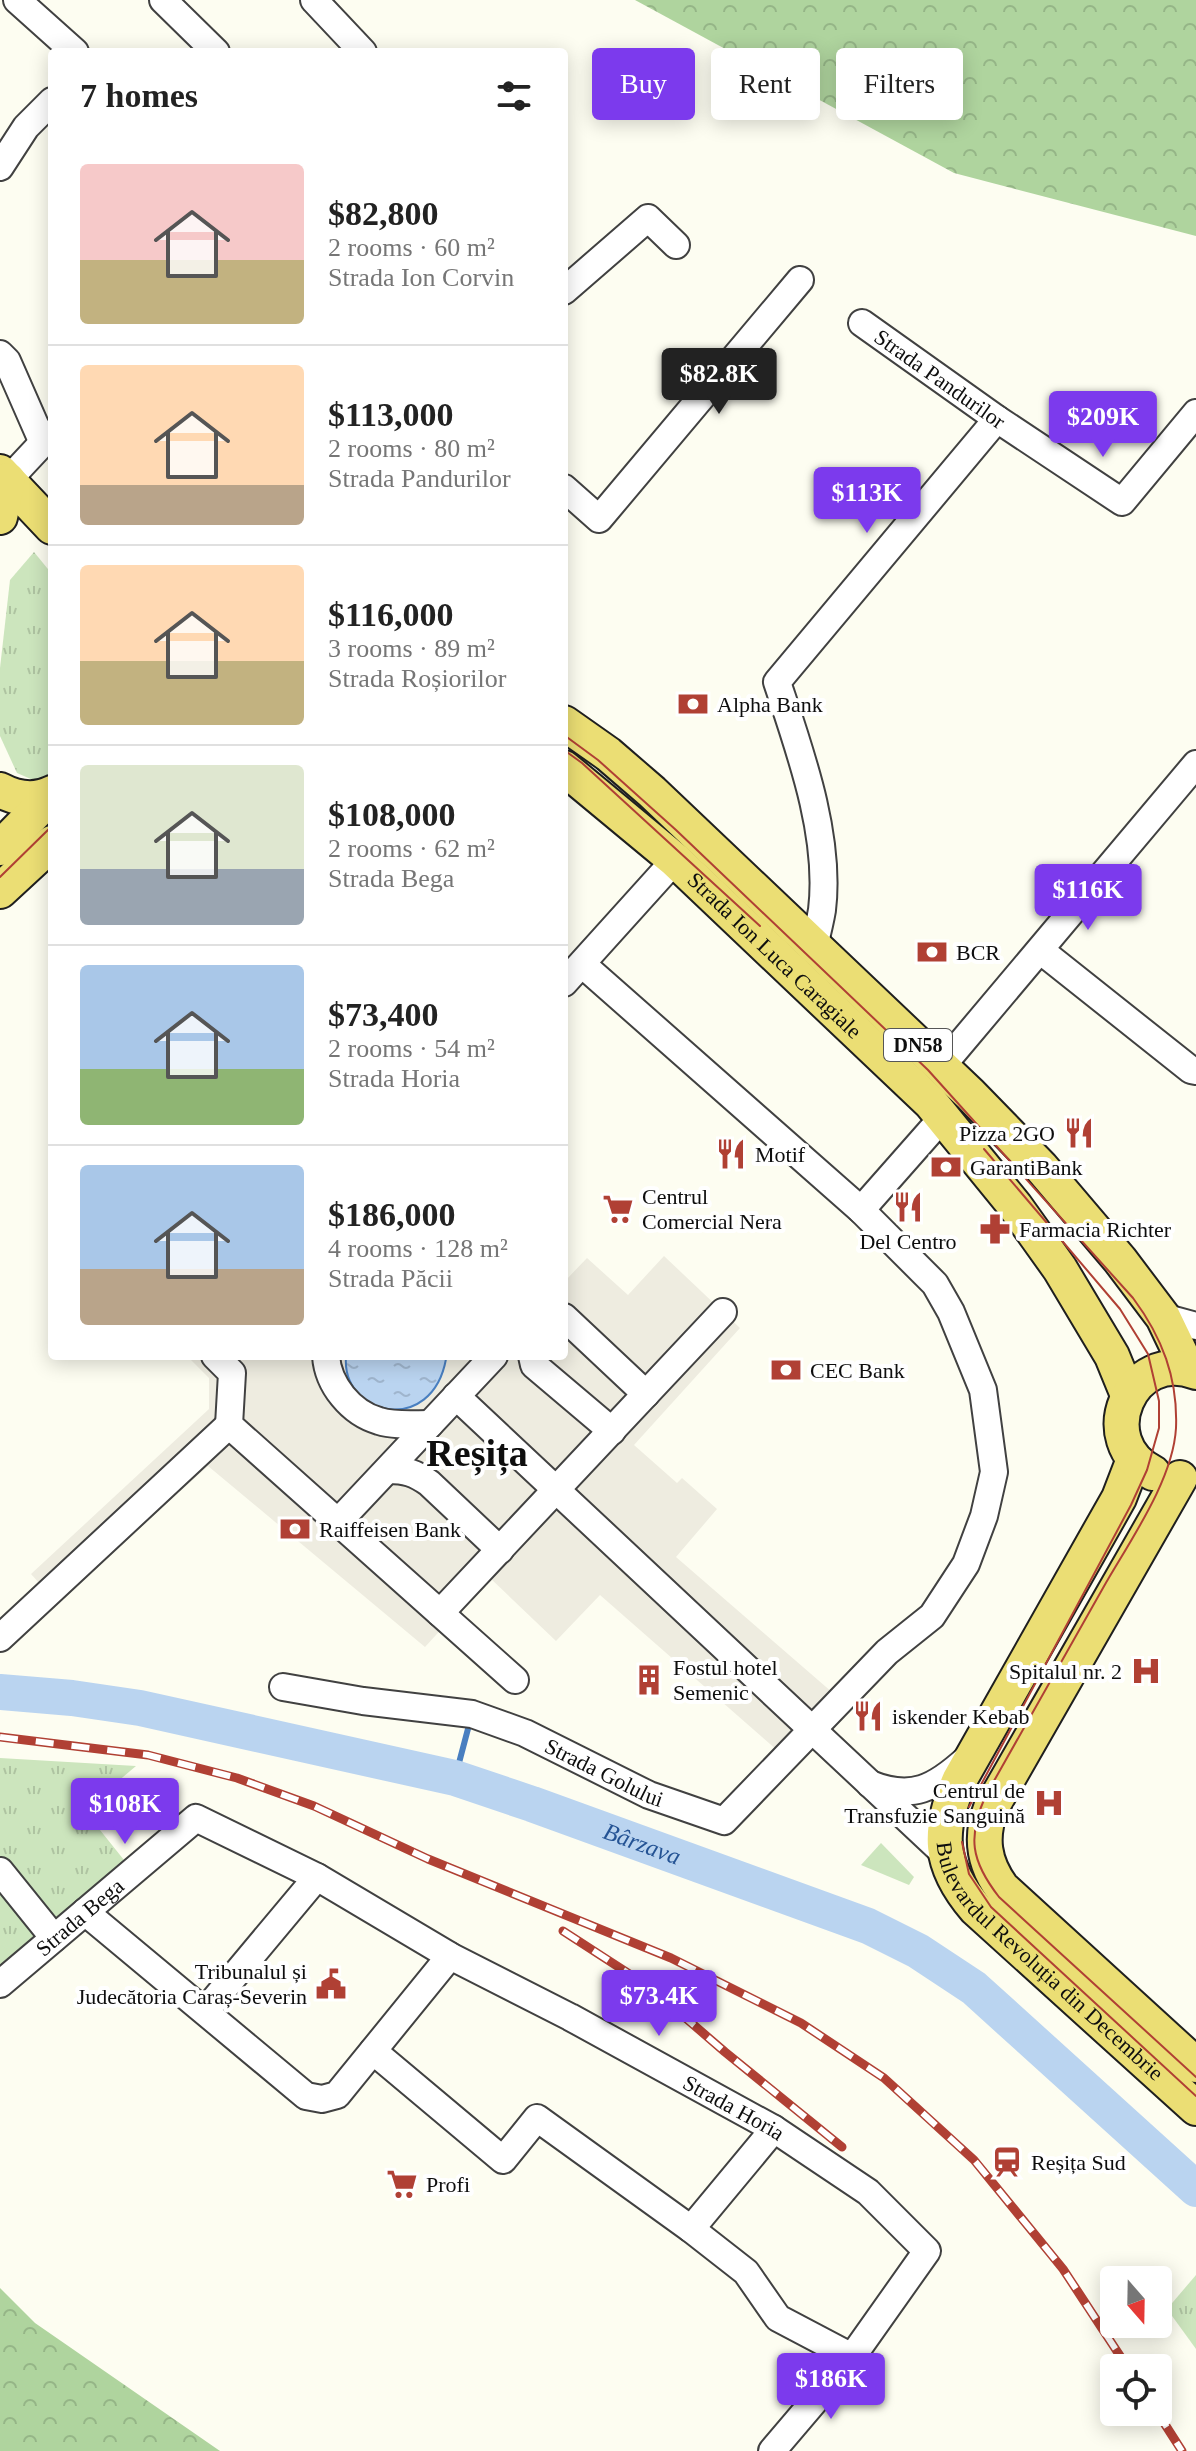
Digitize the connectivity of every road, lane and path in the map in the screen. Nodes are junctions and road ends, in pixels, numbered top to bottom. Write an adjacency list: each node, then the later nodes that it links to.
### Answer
1 (163, 0): 5 (street)
2 (314, 0): 6 (street)
3 (26, 3): 4 (street)
4 (71, 48)
5 (212, 48)
6 (359, 48)
7 (48, 105): 8 (street)
8 (0, 167)
9 (676, 245): 10 (street)
10 (569, 278)
11 (800, 280): 18 (street)
12 (862, 323): 15 (street, Strada Pandurilor)
13 (0, 354): 16 (street)
14 (1196, 413): 15 (street, Strada Pandurilor)
15 (997, 419): 33 (street)
16 (47, 438): 17 (street)
17 (4, 476): 19 (main road); 20 (main road)
18 (568, 492)
19 (0, 517)
20 (48, 523)
21 (568, 719): 23 (main road, DN58)
22 (568, 726): 23 (main road, Strada Ion Luca Caragiale)
23 (608, 754): 33 (main road, Strada Ion Luca Caragiale / DN58)
24 (1196, 764): 34 (street)
25 (568, 771): 31 (main road, Strada Ion Luca Caragiale / DN58)
26 (0, 790): 27 (main road)
27 (48, 795)
28 (48, 798): 30 (main road)
29 (48, 847): 32 (main road)
30 (0, 848)
31 (675, 860): 35 (street); 38 (main road, Strada Ion Luca Caragiale / DN58)
32 (0, 891)
33 (814, 946): 36 (main road, Strada Ion Luca Caragiale / DN58)
34 (1040, 950): 36 (street); 37 (street)
35 (573, 974): 39 (street)
36 (941, 1067): 41 (main road, Strada Ion Luca Caragiale / DN58)
37 (1196, 1071)
38 (943, 1117): 39 (street); 52 (main road, Strada Ion Luca Caragiale / DN58)
39 (861, 1210): 66 (street)
40 (723, 1312): 51 (street)
41 (1163, 1317): 43 (street); 49 (main road, Strada Ion Luca Caragiale / DN58)
42 (568, 1321): 51 (street)
43 (1196, 1326)
44 (327, 1360): 53 (street)
45 (463, 1360): 50 (street)
46 (490, 1360): 50 (street)
47 (533, 1360): 55 (street)
48 (231, 1362): 54 (street)
49 (1192, 1371): 52 (main road, DN58)
50 (461, 1391): 53 (street); 59 (street)
51 (646, 1394): 55 (street)
52 (1128, 1395): 56 (main road)
53 (430, 1424): 57 (street)
54 (229, 1425): 60 (street); 63 (street)
55 (612, 1431): 59 (street)
56 (1134, 1459): 58 (main road); 67 (main road, Bulevardul Revoluția din Decembrie)
57 (388, 1470): 60 (street); 61 (street)
58 (1191, 1485): 79 (main road, Bulevardul Revoluția din Decembrie)
59 (556, 1490): 61 (street); 66 (street)
60 (337, 1523): 62 (street)
61 (500, 1550): 62 (street)
62 (440, 1613): 64 (street)
63 (0, 1638)
64 (515, 1680)
65 (283, 1687): 66 (street, Strada Golului)
66 (813, 1729): 68 (street)
67 (979, 1749): 68 (street); 70 (main road, Bulevardul Revoluția din Decembrie)
68 (866, 1783): 70 (street)
69 (196, 1818): 72 (street, Strada Horia); 73 (street, Strada Bega)
70 (945, 1854): 80 (main road, Bulevardul Revoluția din Decembrie)
71 (0, 1871): 74 (street)
72 (317, 1877): 75 (street, Strada Horia); 77 (street)
73 (85, 1912): 74 (street, Strada Bega); 77 (street)
74 (54, 1938): 76 (street, Strada Bega)
75 (450, 1956): 78 (street); 81 (street, Strada Horia)
76 (0, 1984)
77 (205, 2011): 78 (street)
78 (373, 2051): 82 (street)
79 (1196, 2065)
80 (1196, 2108)
81 (774, 2129): 82 (street); 83 (street, Strada Horia)
82 (691, 2229): 83 (street)
83 (852, 2357): 84 (street)
84 (772, 2451)

